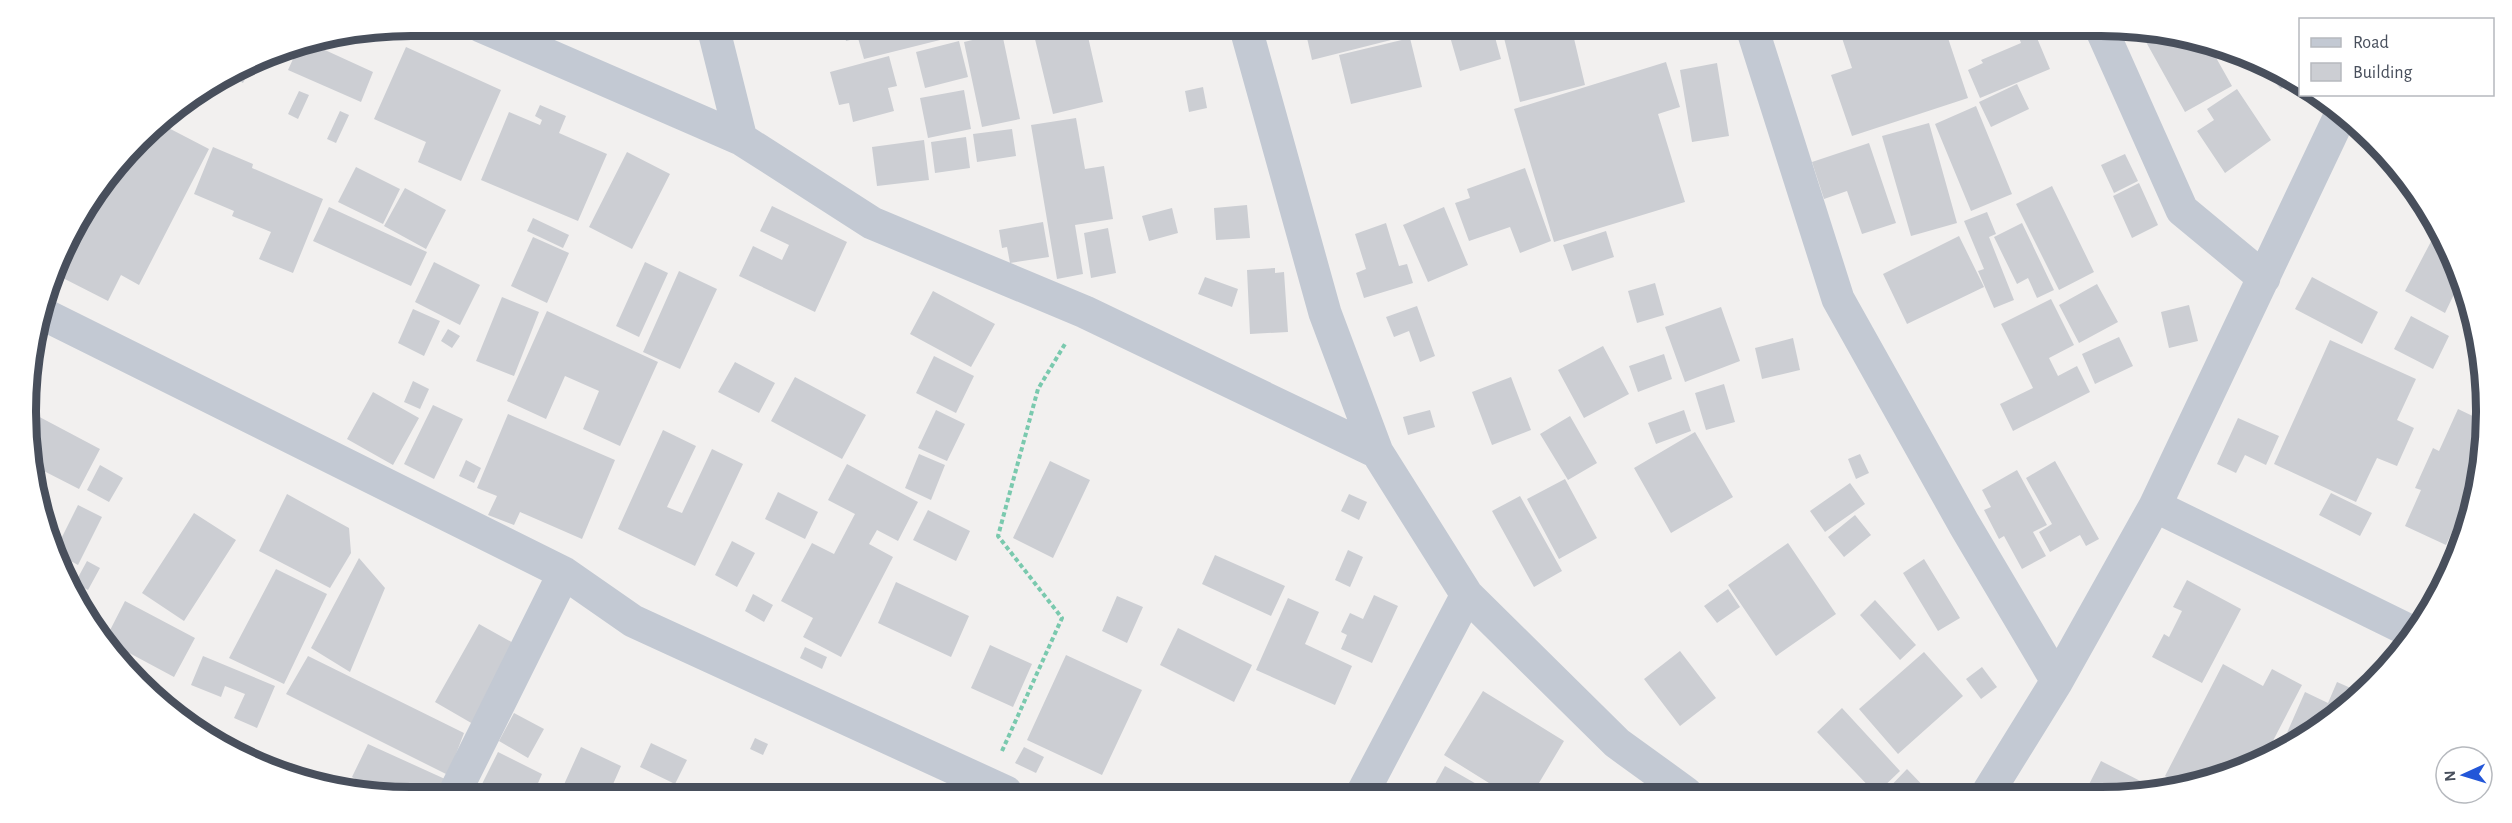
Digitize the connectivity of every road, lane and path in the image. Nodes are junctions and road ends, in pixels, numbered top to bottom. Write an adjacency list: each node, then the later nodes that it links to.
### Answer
1 (504, 36): 7 (street)
2 (715, 36): 7 (street)
3 (1248, 36): 11 (street)
4 (1755, 36): 16 (street)
5 (2104, 36): 8 (street)
6 (2338, 121): 8 (street)
7 (741, 139): 9 (street)
8 (2264, 278): 12 (street)
9 (1085, 312): 11 (street); 19 (path)
10 (48, 317): 13 (street)
11 (1377, 452): 14 (street)
12 (2155, 506): 15 (street); 16 (street)
13 (564, 573): 17 (street); 18 (street)
14 (1467, 595): 20 (street); 21 (street)
15 (2406, 629)
16 (2056, 681): 22 (street)
17 (457, 787)
18 (994, 787)
19 (996, 787)
20 (1366, 787)
21 (1678, 787)
22 (1991, 787)

